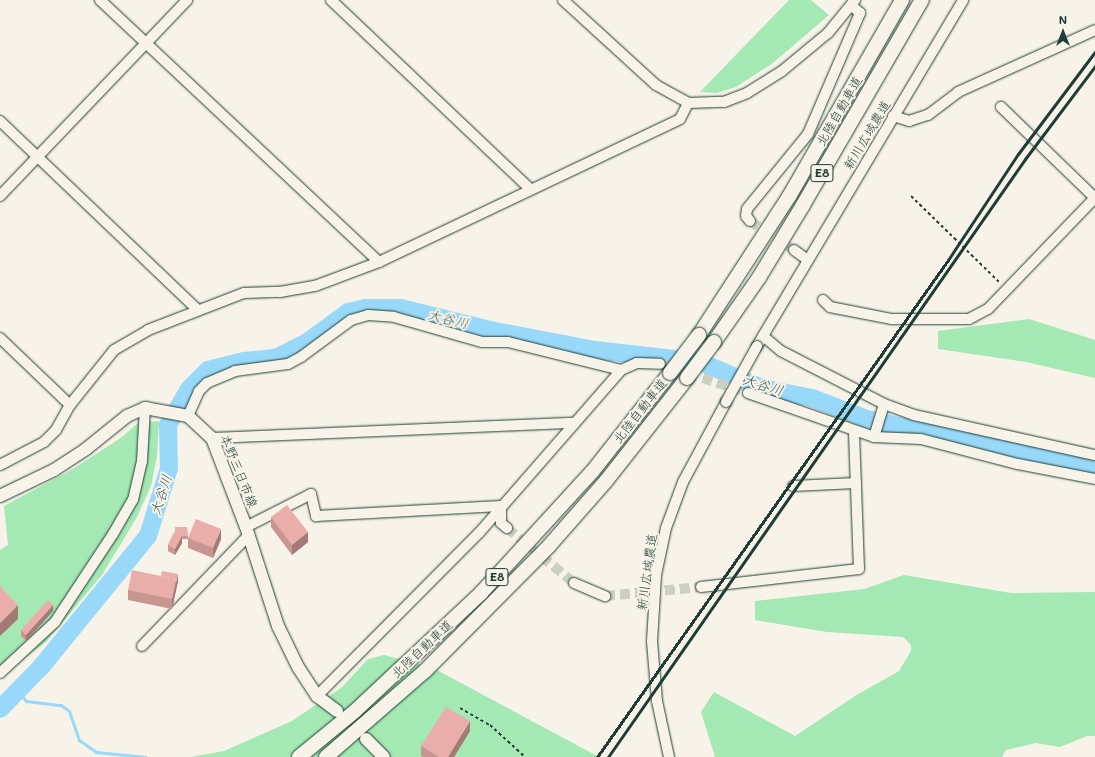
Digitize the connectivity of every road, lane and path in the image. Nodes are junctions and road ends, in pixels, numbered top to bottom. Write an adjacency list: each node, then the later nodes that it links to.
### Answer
1 (100, 0): 10 (street)
2 (187, 0): 10 (street)
3 (331, 0): 16 (street)
4 (563, 0): 11 (street)
5 (902, 0): 28 (highway, 北陸自動車道 / E8, bridge)
6 (922, 0): 59 (highway, 北陸自動車道 / E8, bridge)
7 (963, 0): 13 (street, 新川広域農道)
8 (853, 3): 11 (street); 19 (street)
9 (1095, 30): 13 (street)
10 (146, 43): 15 (street); 22 (street)
11 (688, 103): 16 (street)
12 (1001, 107): 23 (street)
13 (893, 116): 21 (street, 新川広域農道)
14 (0, 121): 15 (street)
15 (38, 157): 17 (street); 25 (street)
16 (529, 188): 22 (street)
17 (0, 196)
18 (911, 196): 23 (path)
19 (750, 221)
20 (794, 250): 21 (street)
21 (808, 260): 26 (street, 新川広域農道)
22 (379, 262): 25 (street)
23 (1007, 290): 24 (street)
24 (823, 300)
25 (197, 309): 32 (street)
26 (764, 336): 31 (street); 61 (street, 新川広域農道, bridge)
27 (0, 338): 32 (street)
28 (665, 368): 29 (street); 58 (highway, 北陸自動車道 / E8)
29 (621, 370): 34 (street); 35 (street)
30 (748, 393): 36 (street)
31 (884, 404): 37 (street); 39 (street)
32 (70, 405): 40 (street)
33 (145, 408): 34 (main road); 44 (main road); 52 (street)
34 (188, 416): 38 (main road, 本野三日市線)
35 (575, 423): 38 (street); 45 (street)
36 (854, 431): 37 (street); 42 (street)
37 (874, 437): 41 (street)
38 (212, 438): 47 (main road, 本野三日市線)
39 (1095, 455)
40 (0, 465)
41 (1095, 479)
42 (856, 483): 43 (street); 49 (street)
43 (793, 486)
44 (0, 496)
45 (501, 506): 46 (street); 47 (street); 53 (street)
46 (508, 528)
47 (247, 531): 51 (street); 53 (main road, 本野三日市線)
48 (574, 584): 50 (street)
49 (700, 588)
50 (605, 596)
51 (142, 646)
52 (0, 673)
53 (317, 696): 55 (main road, 本野三日市線)
54 (460, 708): 60 (path)
55 (337, 711)
56 (366, 739): 57 (main road)
57 (378, 755)
58 (299, 757)
59 (326, 757)
60 (525, 757)
61 (669, 757)

